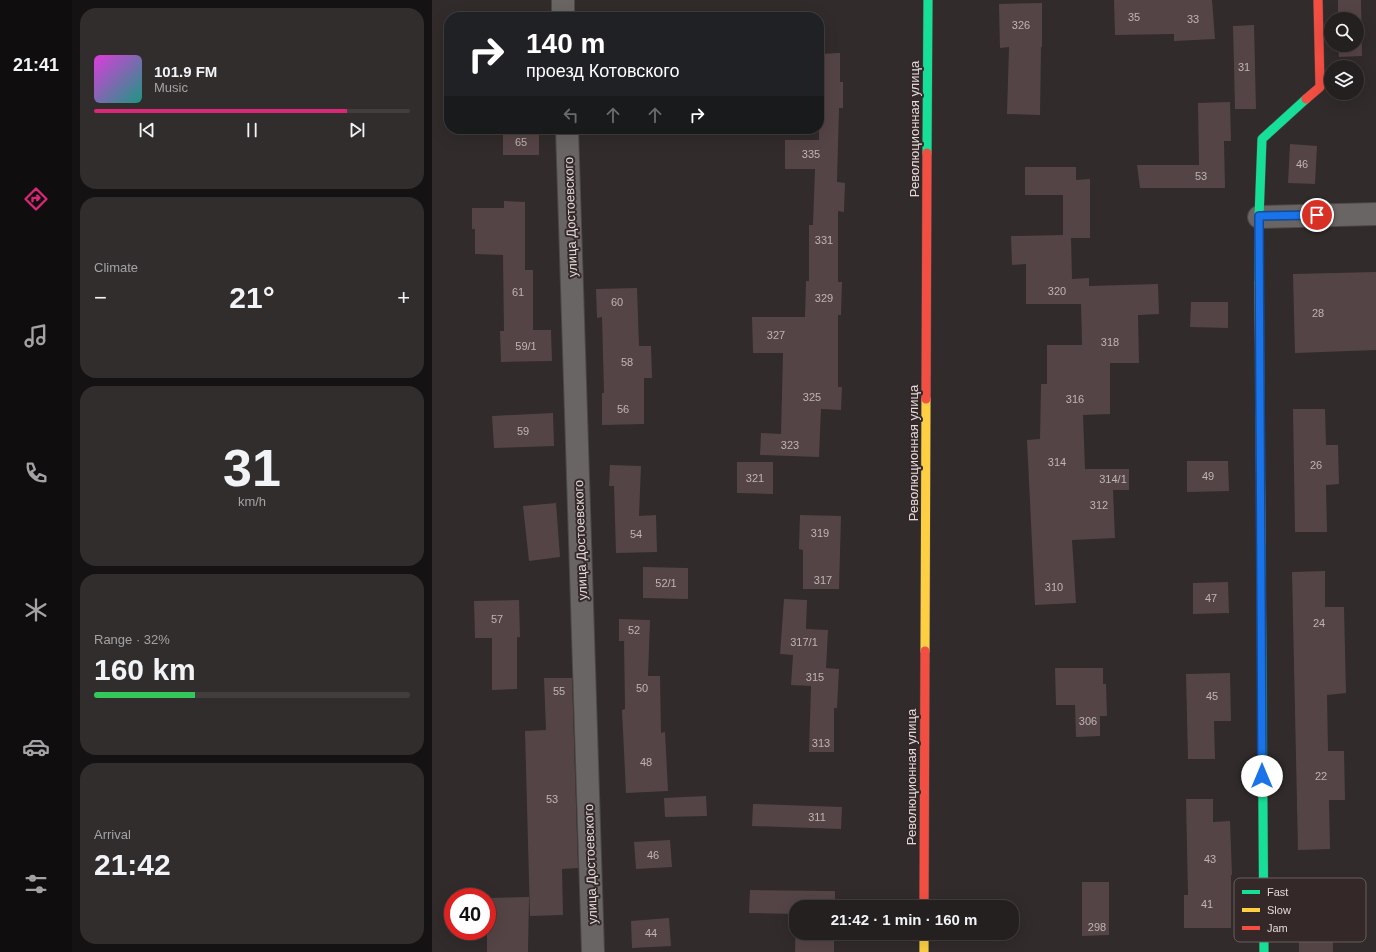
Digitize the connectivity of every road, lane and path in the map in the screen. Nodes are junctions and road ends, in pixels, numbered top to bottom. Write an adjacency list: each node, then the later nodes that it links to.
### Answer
1 (563, 0): 4 (street)
2 (928, 0): 9 (street, Революционная улица)
3 (1318, 0): 7 (street)
4 (563, 12)
5 (567, 134): 12 (street, улица Достоевского)
6 (1376, 214): 7 (street)
7 (1259, 216): 8 (street)
8 (1263, 878)
9 (924, 900)
10 (924, 940): 13 (street)
11 (1264, 942): 14 (street)
12 (593, 952)
13 (924, 952)
14 (1264, 952)

